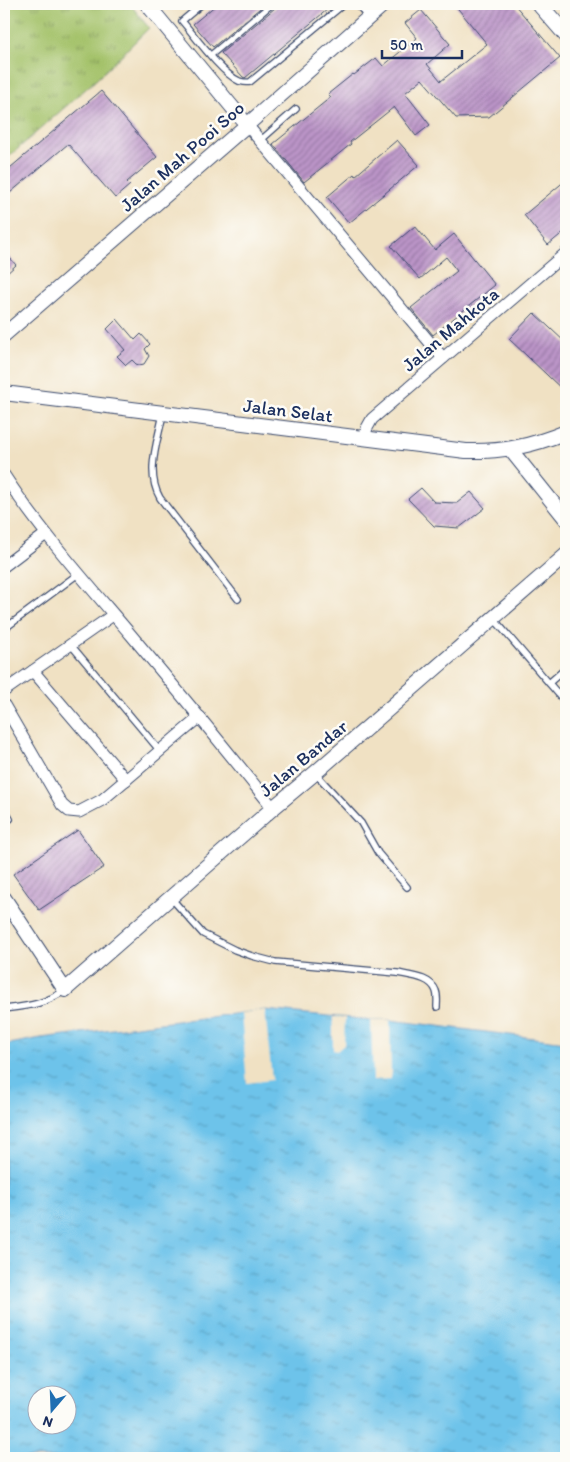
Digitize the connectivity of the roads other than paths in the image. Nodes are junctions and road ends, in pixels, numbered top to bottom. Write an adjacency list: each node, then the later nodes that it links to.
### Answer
1 (147, 4): 10 (street)
2 (202, 4): 9 (lane)
3 (272, 4): 12 (lane)
4 (344, 4): 12 (lane)
5 (357, 4): 8 (lane)
6 (384, 4): 8 (street, Jalan Mah Pooi Soo)
7 (539, 4): 11 (main road)
8 (368, 18): 14 (street, Jalan Mah Pooi Soo)
9 (182, 21): 10 (lane); 12 (lane)
10 (170, 31): 14 (street)
11 (566, 35)
12 (211, 55)
13 (296, 109): 15 (lane)
14 (247, 125): 15 (street); 17 (street, Jalan Mah Pooi Soo)
15 (260, 141): 18 (street)
16 (566, 253): 18 (street, Jalan Mahkota)
17 (4, 335)
18 (443, 358): 22 (street, Jalan Mahkota)
19 (4, 393): 20 (street, Jalan Selat)
20 (163, 414): 22 (street, Jalan Selat); 30 (lane)
21 (566, 432): 23 (street, Jalan Selat)
22 (364, 438): 23 (street, Jalan Selat)
23 (510, 449): 25 (street)
24 (4, 476): 26 (street)
25 (566, 519)
26 (46, 534): 28 (street); 29 (street)
27 (566, 555): 32 (street, Jalan Bandar)
28 (4, 566)
29 (78, 574): 31 (street); 33 (lane)
30 (238, 599)
31 (113, 615): 34 (street); 41 (street)
32 (494, 619): 37 (lane); 43 (street, Jalan Bandar)
33 (4, 629)
34 (71, 645): 36 (street); 42 (lane)
35 (566, 668): 37 (lane)
36 (33, 671): 38 (street); 44 (street)
37 (549, 682): 39 (lane)
38 (4, 691)
39 (565, 699)
40 (4, 705): 44 (street)
41 (200, 717): 42 (street); 46 (street)
42 (160, 751): 44 (street)
43 (315, 773): 46 (street, Jalan Bandar); 48 (lane)
44 (126, 780)
45 (4, 808): 47 (lane)
46 (273, 808): 50 (street, Jalan Bandar)
47 (10, 819)
48 (407, 887)
49 (4, 898): 51 (street)
50 (170, 898): 51 (street, Jalan Bandar); 52 (lane)
51 (65, 990): 53 (lane)
52 (437, 1008)
53 (4, 1009)

